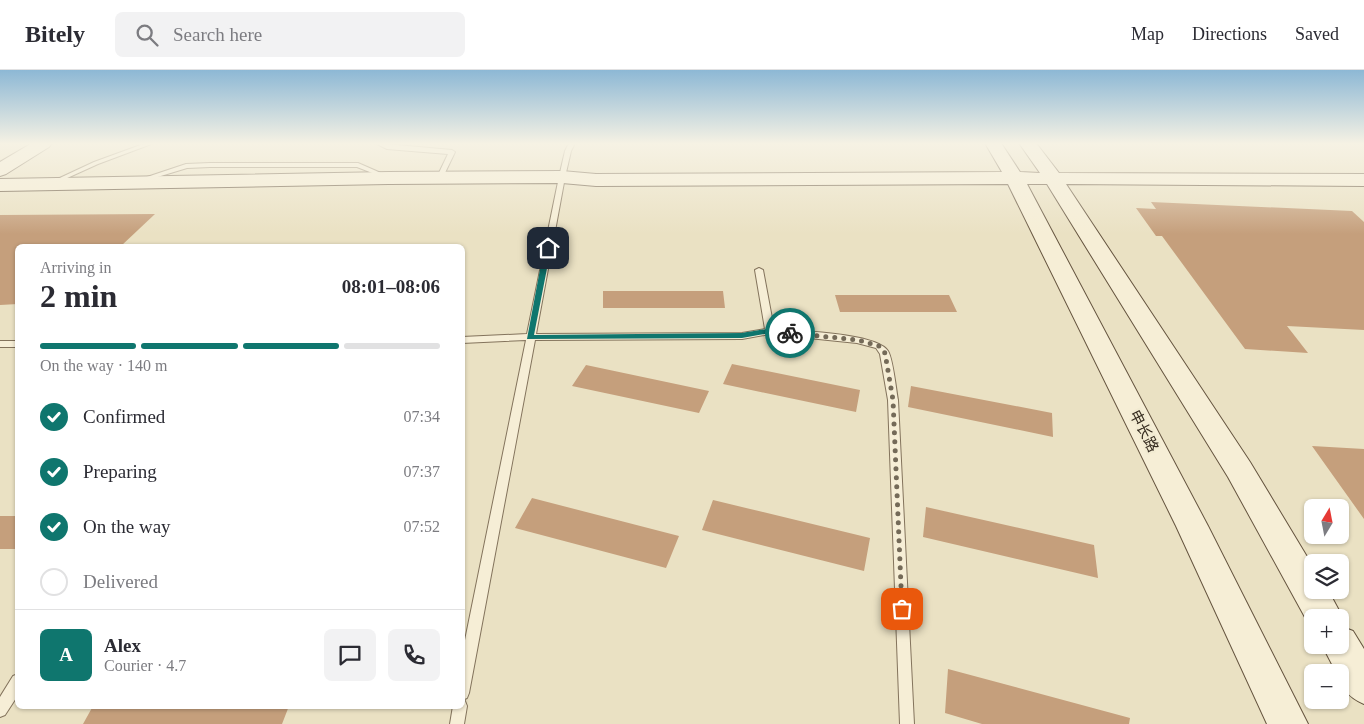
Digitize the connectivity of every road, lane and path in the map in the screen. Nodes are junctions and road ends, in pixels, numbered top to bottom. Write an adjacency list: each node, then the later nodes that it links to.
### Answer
1 (73, 174): 11 (lane)
2 (442, 174): 8 (lane)
3 (563, 174): 9 (lane)
4 (932, 174): 9 (main road)
5 (1012, 174): 28 (main road, 申长路)
6 (1051, 174): 19 (main road)
7 (1110, 174): 10 (main road)
8 (440, 177): 9 (main road); 11 (main road)
9 (562, 177): 15 (lane)
10 (1364, 180)
11 (50, 184): 12 (main road)
12 (0, 185)
13 (759, 270): 14 (lane)
14 (770, 331): 15 (lane); 27 (lane)
15 (530, 337): 16 (lane); 21 (lane)
16 (465, 340)
17 (0, 344): 18 (lane)
18 (15, 344)
19 (1320, 609)
20 (1346, 654): 22 (main road)
21 (465, 677)
22 (1364, 684)
23 (15, 686): 25 (lane)
24 (460, 709): 26 (lane)
25 (0, 710)
26 (457, 724)
27 (907, 724)
28 (1288, 724)

